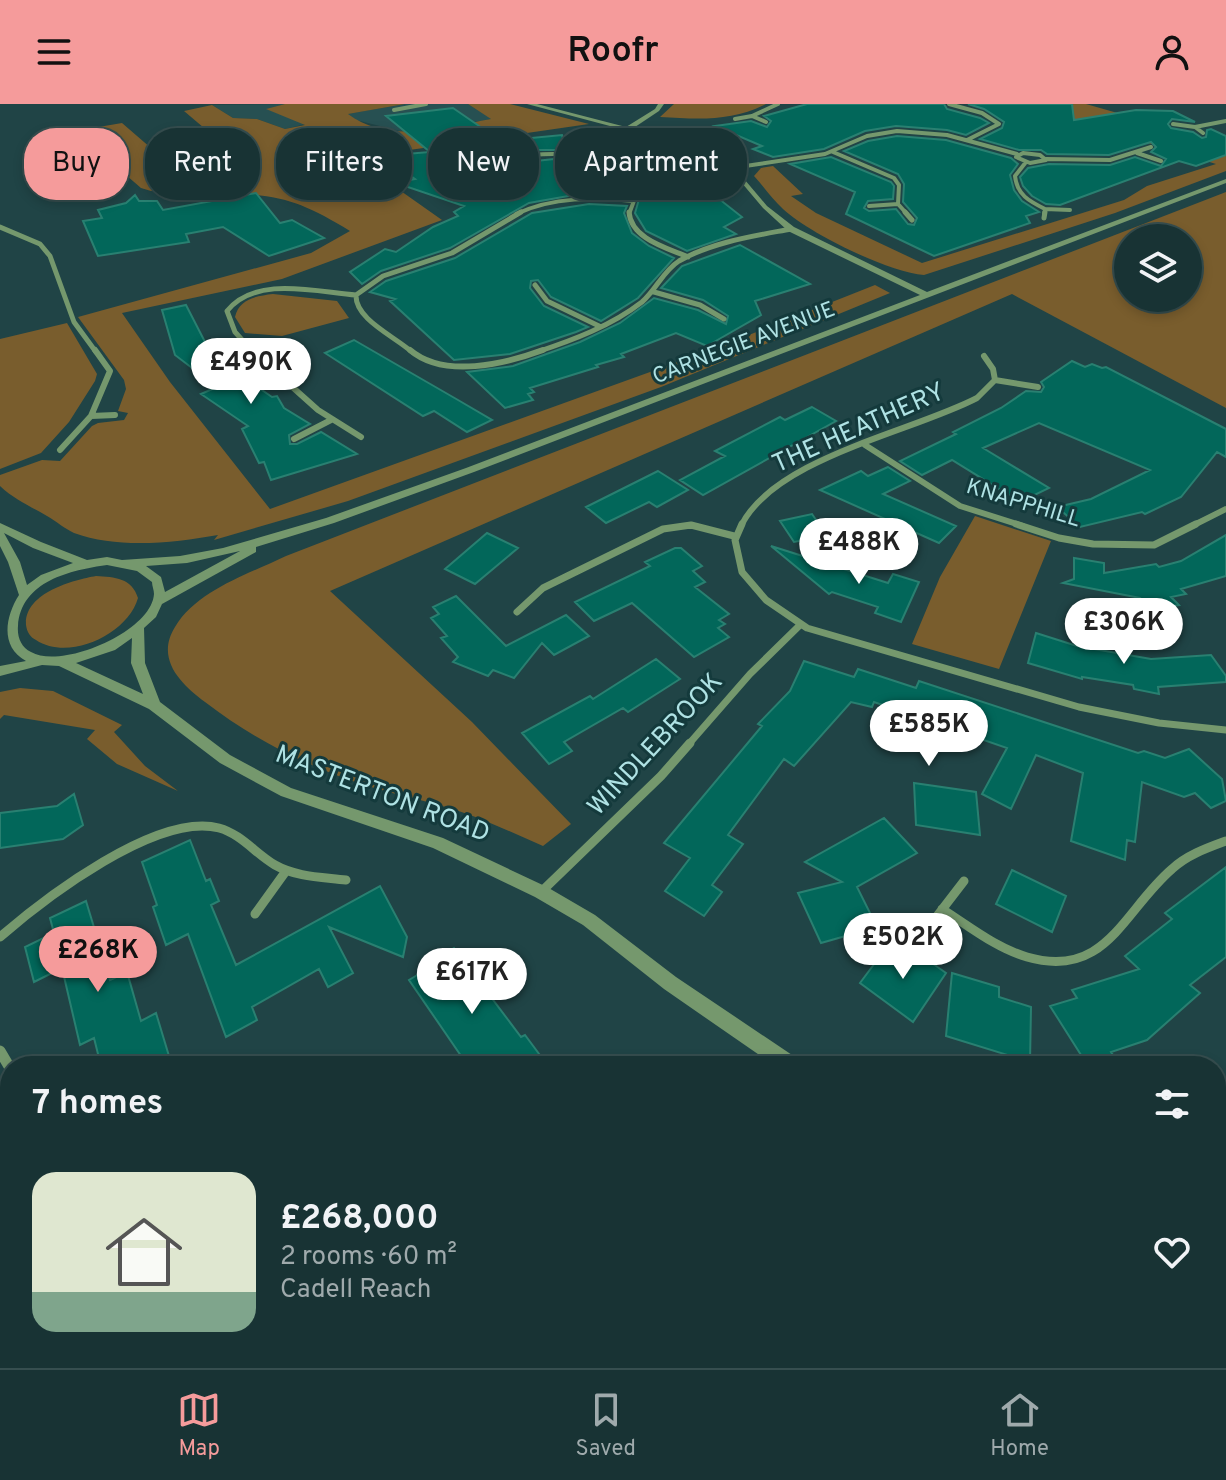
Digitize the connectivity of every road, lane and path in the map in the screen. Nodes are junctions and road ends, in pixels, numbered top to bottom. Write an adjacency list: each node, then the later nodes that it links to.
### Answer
1 (426, 104): 6 (street)
2 (530, 104): 13 (street)
3 (661, 104): 14 (street)
4 (778, 104): 7 (street)
5 (949, 104): 16 (street)
6 (394, 110)
7 (752, 116): 8 (street); 10 (street)
8 (735, 119)
9 (1226, 121): 12 (street)
10 (766, 122)
11 (1173, 124): 12 (street)
12 (1195, 127): 15 (street)
13 (623, 128)
14 (629, 128)
15 (1203, 133)
16 (967, 140): 18 (street); 20 (street)
17 (1151, 147): 19 (street)
18 (833, 152): 25 (street); 29 (street)
19 (1137, 153): 22 (street); 23 (street)
20 (1017, 154): 22 (street); 24 (street)
21 (539, 155): 28 (street)
22 (1046, 159): 24 (street)
23 (1161, 161)
24 (1026, 162): 31 (street)
25 (747, 166)
26 (1226, 181): 41 (street, CARNEGIE AVENUE)
27 (747, 186): 36 (street)
28 (634, 201): 37 (street); 40 (street)
29 (898, 204): 30 (street); 34 (street)
30 (869, 206)
31 (1045, 209): 32 (street); 33 (street)
32 (1070, 210)
33 (1044, 218)
34 (912, 220)
35 (0, 227): 48 (street)
36 (791, 229): 37 (street); 41 (street)
37 (688, 257): 39 (street)
38 (535, 285): 43 (street)
39 (654, 292): 42 (street); 43 (street)
40 (356, 295): 43 (street); 49 (street)
41 (926, 295): 58 (street, CARNEGIE AVENUE)
42 (724, 319)
43 (599, 326)
44 (984, 356): 45 (street)
45 (995, 380): 46 (street); 52 (street, THE HEATHERY)
46 (1038, 387)
47 (115, 415): 48 (street)
48 (91, 416): 53 (street)
49 (331, 420): 50 (street); 51 (street)
50 (361, 437)
51 (294, 439)
52 (865, 445): 54 (street, KNAPPHILL); 57 (street, THE HEATHERY)
53 (60, 450)
54 (1226, 509)
55 (0, 526): 60 (street)
56 (0, 535): 61 (street)
57 (734, 536): 63 (street); 65 (street)
58 (274, 538): 59 (street, CARNEGIE AVENUE); 62 (street, CARNEGIE AVENUE)
59 (126, 563): 60 (street, CARNEGIE AVENUE); 62 (street)
60 (85, 564): 61 (street)
61 (23, 592): 64 (street)
62 (159, 601): 66 (street)
63 (517, 612)
64 (2, 619): 67 (street)
65 (800, 625): 71 (street); 76 (street, WINDLEBROOK)
66 (139, 630): 68 (street); 70 (street)
67 (41, 662): 68 (street); 69 (street)
68 (61, 662): 70 (street, MASTERTON ROAD)
69 (0, 671)
70 (154, 705): 76 (street, MASTERTON ROAD)
71 (1226, 730)
72 (1226, 841): 77 (street)
73 (286, 871): 74 (street); 78 (street); 80 (street)
74 (346, 880)
75 (964, 881): 77 (street)
76 (541, 892): 81 (street, MASTERTON ROAD)
77 (942, 909): 79 (street)
78 (255, 914)
79 (924, 933)
80 (0, 937)
81 (776, 1056)

